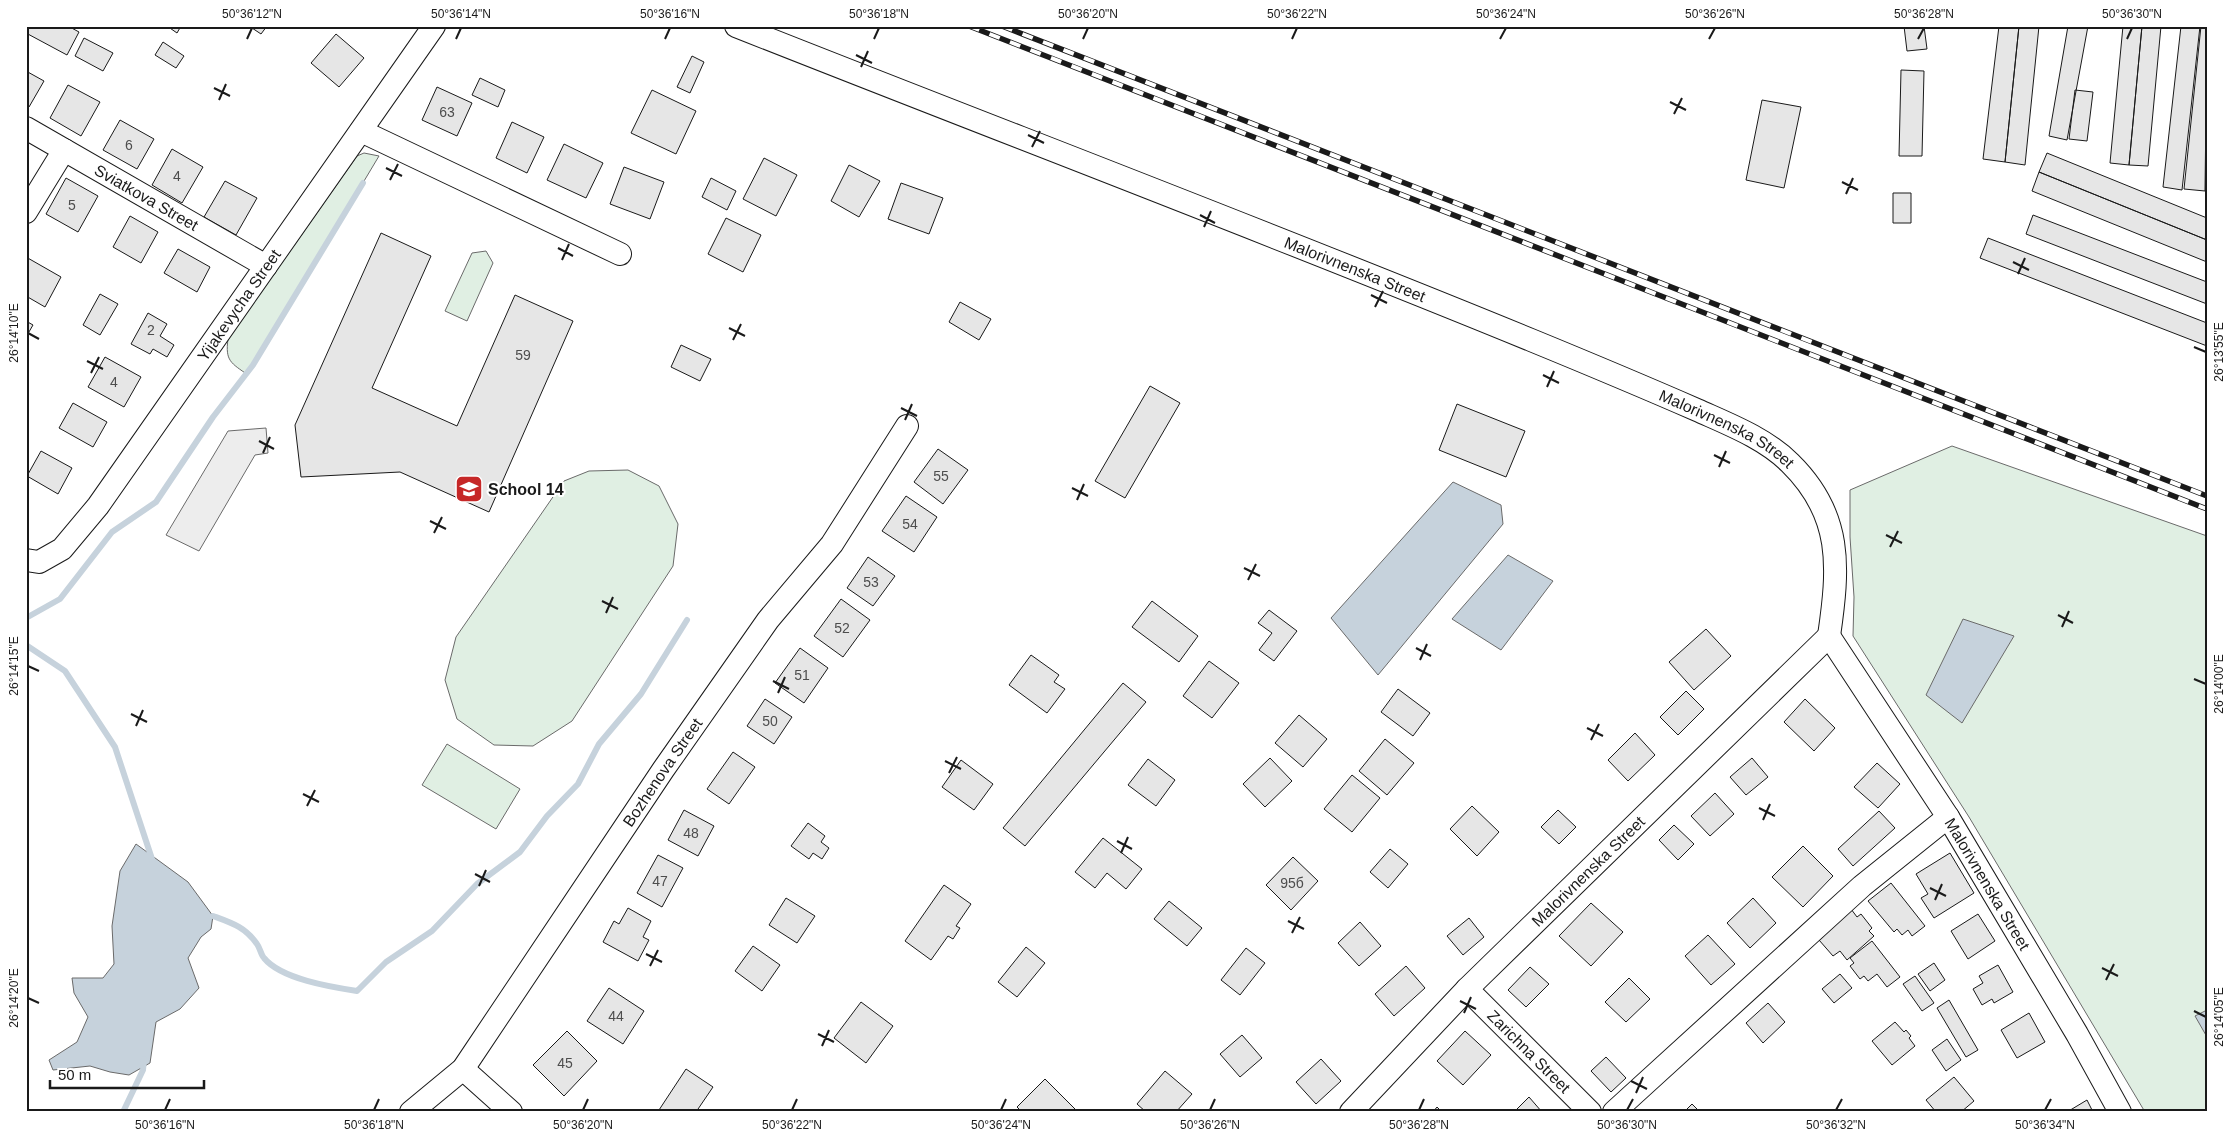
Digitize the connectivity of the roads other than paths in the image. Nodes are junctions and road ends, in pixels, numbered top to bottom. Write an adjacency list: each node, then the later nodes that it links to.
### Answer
1 (434, 26): 4 (street, Yijakevycha Street)
2 (736, 26): 11 (street, Malorivnenska Street)
3 (26, 128): 5 (street, Sviatkova Street)
4 (361, 131): 7 (street); 8 (street, Yijakevycha Street)
5 (64, 150): 6 (street); 8 (street, Sviatkova Street)
6 (26, 212)
7 (620, 254)
8 (266, 266): 10 (street, Yijakevycha Street)
9 (907, 426): 14 (street, Bozhenova Street)
10 (26, 560)
11 (1829, 636): 12 (street, Malorivnenska Street); 13 (street, Malorivnenska Street)
12 (1948, 817): 19 (street); 20 (street, Malorivnenska Street)
13 (1467, 989): 17 (street, Malorivnenska Street); 18 (street, Zarichna Street)
14 (463, 1069): 15 (street, Bozhenova Street); 16 (street)
15 (411, 1112)
16 (511, 1112)
17 (1351, 1112)
18 (1590, 1112)
19 (1614, 1112)
20 (2120, 1112)

